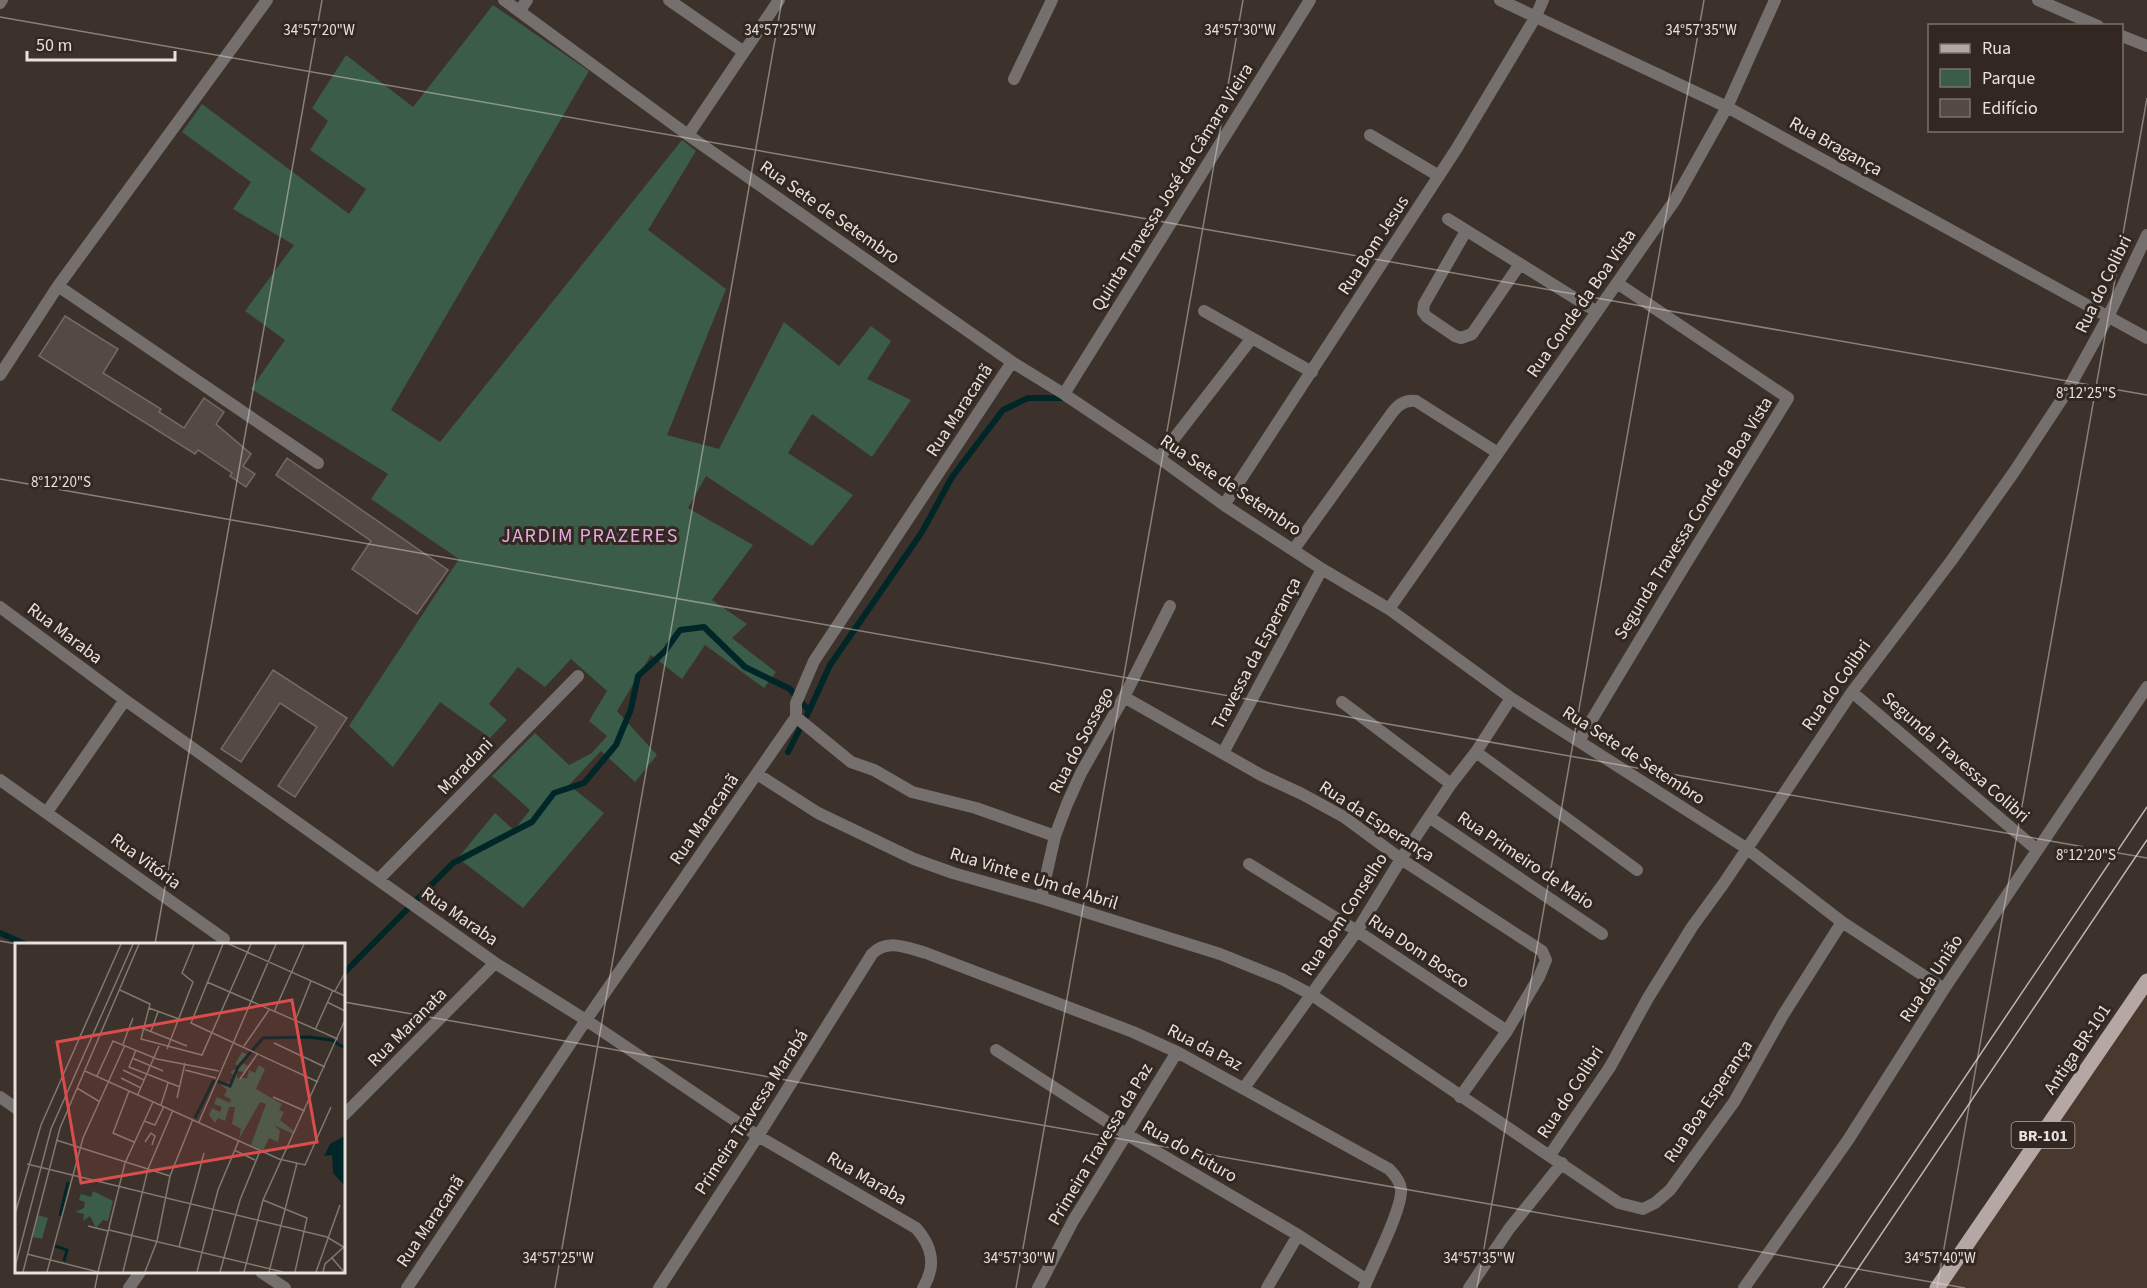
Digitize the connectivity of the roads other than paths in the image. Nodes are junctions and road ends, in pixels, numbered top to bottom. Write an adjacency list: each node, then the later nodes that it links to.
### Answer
1 (267, 0): 27 (street)
2 (504, 0): 11 (street, Rua Sete de Setembro)
3 (669, 0): 16 (street)
4 (779, 0): 16 (street)
5 (1052, 0): 17 (street)
6 (1310, 0): 36 (street, Quinta Travessa José da Câmara Vieira)
7 (1500, 0): 12 (street, Rua Bragança)
8 (1544, 0): 12 (street, Rua Bom Jesus)
9 (1775, 0): 18 (street, Rua Conde da Boa Vista)
10 (2038, 0): 13 (street)
11 (523, 5): 19 (street, Rua Sete de Setembro)
12 (1535, 18): 18 (street, Rua Bragança); 21 (street, Rua Bom Jesus)
13 (2093, 24)
14 (2123, 37): 15 (street)
15 (2147, 46)
16 (744, 52): 19 (street)
17 (1014, 79)
18 (1727, 107): 26 (street, Rua Conde da Boa Vista); 30 (street, Rua Bragança)
19 (688, 135): 33 (street, Rua Sete de Setembro)
20 (1370, 135): 21 (street)
21 (1439, 176): 34 (street, Rua Bom Jesus)
22 (1448, 219): 23 (street)
23 (1466, 231): 25 (street); 25 (street)
24 (2147, 235): 30 (street, Rua do Colibri)
25 (1520, 264): 29 (street)
26 (1617, 283): 29 (street, Rua Conde da Boa Vista); 54 (street, Segunda Travessa Conde da Boa Vista)
27 (58, 286): 35 (street); 39 (street)
28 (1204, 311): 31 (street)
29 (1597, 312): 37 (street, Rua Conde da Boa Vista)
30 (2108, 317): 32 (street, Rua Bragança); 48 (street, Rua do Colibri)
31 (1252, 338): 34 (street); 38 (street)
32 (2147, 338)
33 (1012, 362): 36 (street, Rua Sete de Setembro); 53 (street, Rua Maracanã)
34 (1312, 372): 40 (street, Rua Bom Jesus)
35 (0, 375)
36 (1064, 394): 38 (street, Rua Sete de Setembro)
37 (1498, 453): 41 (street); 45 (street, Rua Conde da Boa Vista)
38 (1159, 458): 40 (street, Rua Sete de Setembro)
39 (318, 463)
40 (1224, 505): 41 (street, Rua Sete de Setembro)
41 (1294, 549): 42 (street, Rua Sete de Setembro)
42 (1322, 569): 45 (street, Rua Sete de Setembro); 56 (street, Travessa da Esperança)
43 (1170, 606): 49 (street, Rua do Sossego)
44 (0, 607): 51 (street, Rua Maraba)
45 (1389, 609): 50 (street, Rua Sete de Setembro)
46 (578, 676): 68 (street, Maradani)
47 (2147, 687): 64 (street, Rua da União)
48 (1852, 692): 63 (street, Rua do Colibri); 64 (street, Segunda Travessa Colibri)
49 (1124, 697): 56 (street, Rua da Esperança); 62 (street, Rua do Sossego)
50 (1511, 698): 54 (street, Rua Sete de Setembro); 55 (street, Rua Bom Conselho)
51 (125, 700): 60 (street); 68 (street, Rua Maraba)
52 (1342, 702): 59 (street)
53 (796, 717): 57 (street, Rua Maracanã); 62 (street)
54 (1579, 741): 63 (street, Rua Sete de Setembro)
55 (1476, 752): 59 (street, Rua Bom Conselho); 67 (street)
56 (1223, 753): 65 (street, Rua da Esperança)
57 (757, 774): 69 (street, Rua Vinte e Um de Abril); 79 (street, Rua Maracanã)
58 (0, 780): 60 (street, Rua Vitória)
59 (1451, 784): 61 (street, Rua Bom Conselho)
60 (47, 812): 73 (street, Rua Vitória)
61 (1429, 817): 65 (street, Rua Bom Conselho); 72 (street, Rua Primeiro de Maio)
62 (1055, 836): 69 (street, Rua do Sossego)
63 (1746, 848): 70 (street, Rua Sete de Setembro); 90 (street, Rua do Colibri)
64 (2037, 850): 77 (street, Rua da União)
65 (1401, 859): 71 (street, Rua Bom Conselho); 80 (street, Rua da Esperança)
66 (1250, 864): 71 (street, Rua Dom Bosco)
67 (1636, 870)
68 (378, 880): 75 (street, Rua Maraba)
69 (1041, 898): 78 (street, Rua Vinte e Um de Abril)
70 (1842, 922): 77 (street, Rua Sete de Setembro); 91 (street, Rua Boa Esperança)
71 (1357, 931): 78 (street, Rua Bom Conselho); 80 (street, Rua Dom Bosco)
72 (1602, 934)
73 (224, 939)
74 (872, 954): 82 (street, Rua da Paz); 89 (street, Primeira Travessa Marabá)
75 (495, 963): 79 (street, Rua Maraba); 87 (street, Rua Maranata)
76 (2147, 981): 105 (main road, Antiga BR-101 / BR-101)
77 (1944, 989): 104 (street, Rua da União)
78 (1312, 994): 83 (street, Rua Bom Conselho); 84 (street)
79 (586, 1020): 89 (street, Rua Maraba); 98 (street, Rua Maracanã)
80 (1507, 1031): 84 (street)
81 (996, 1050): 88 (street, Rua do Futuro)
82 (1177, 1052): 83 (street, Rua da Paz); 88 (street, Primeira Travessa da Paz)
83 (1244, 1088): 95 (street, Rua da Paz)
84 (1460, 1097): 90 (street, Rua Boa Esperança)
85 (1, 1101): 86 (street)
86 (15, 1108)
87 (345, 1114)
88 (1126, 1134): 92 (street, Rua do Futuro); 101 (street, Primeira Travessa da Paz)
89 (758, 1136): 99 (street, Primeira Travessa Marabá); 100 (street, Rua Maraba)
90 (1550, 1155): 91 (street, Rua Boa Esperança)
91 (1562, 1163): 103 (street)
92 (1298, 1236): 95 (street, Rua do Futuro); 102 (street)
93 (139, 1273): 96 (street)
94 (262, 1273): 97 (street)
95 (1365, 1284)
96 (129, 1288)
97 (285, 1288)
98 (407, 1288)
99 (659, 1288)
100 (923, 1288)
101 (1038, 1288)
102 (1267, 1288)
103 (1468, 1288)
104 (1744, 1288)
105 (1937, 1288)

